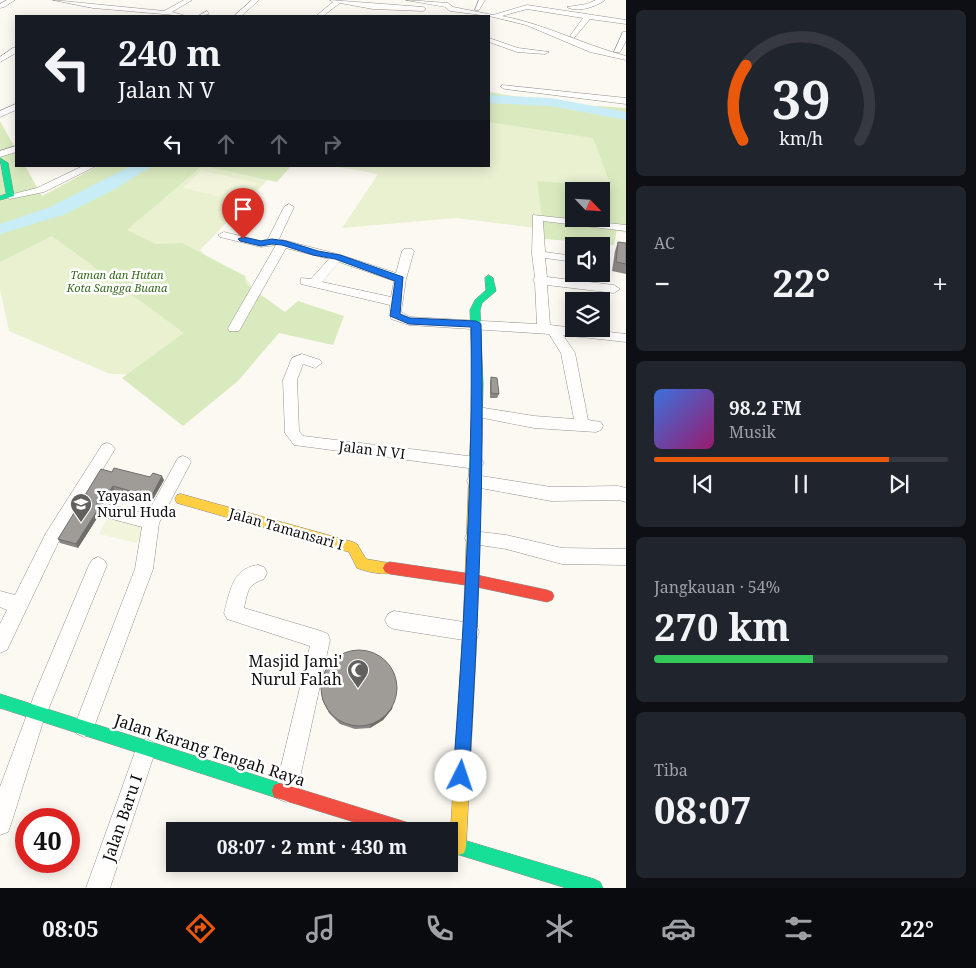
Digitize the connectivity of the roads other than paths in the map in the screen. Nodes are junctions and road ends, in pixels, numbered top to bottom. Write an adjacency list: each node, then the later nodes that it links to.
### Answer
1 (12, 0): 12 (street)
2 (56, 0): 10 (street)
3 (189, 0): 20 (street)
4 (253, 0): 23 (street)
5 (410, 0): 11 (street)
6 (482, 0): 17 (street)
7 (602, 0): 9 (street)
8 (336, 1): 15 (street); 24 (street)
9 (512, 1)
10 (83, 2): 13 (street)
11 (451, 5): 16 (street); 27 (street)
12 (2, 6)
13 (93, 6): 19 (street); 20 (street)
14 (196, 6): 22 (street)
15 (374, 7): 16 (street); 25 (street)
16 (412, 9): 26 (street)
17 (477, 9)
18 (545, 9): 29 (street); 30 (street); 31 (street)
19 (85, 11)
20 (165, 13): 21 (street)
21 (176, 15)
22 (182, 15)
23 (238, 15)
24 (320, 15)
25 (362, 15)
26 (404, 15)
27 (488, 15)
28 (490, 16): 30 (street)
29 (588, 16): 32 (street); 34 (street)
30 (495, 17): 39 (street)
31 (534, 22)
32 (626, 22)
33 (626, 34): 36 (street)
34 (574, 36)
35 (490, 40): 38 (street)
36 (618, 50)
37 (15, 51): 40 (street)
38 (545, 52)
39 (626, 58)
40 (0, 60)
41 (506, 87): 42 (street)
42 (626, 101)
43 (15, 106): 44 (street)
44 (0, 114)
45 (15, 149): 46 (street)
46 (0, 154)
47 (0, 160): 49 (street)
48 (89, 167): 49 (street)
49 (5, 197)
50 (289, 207): 53 (street)
51 (626, 228): 55 (street)
52 (224, 235): 53 (street)
53 (277, 242): 56 (street); 66 (street)
54 (408, 252): 59 (street)
55 (538, 254): 57 (street); 61 (street)
56 (337, 257): 59 (street); 64 (street)
57 (565, 258)
58 (489, 278): 65 (street)
59 (400, 279): 64 (street)
60 (565, 279): 61 (street)
61 (540, 280): 67 (street)
62 (593, 282): 63 (street)
63 (614, 289)
64 (396, 302): 65 (street)
65 (476, 324): 67 (street); 70 (street)
66 (234, 328)
67 (549, 329): 68 (street); 70 (street)
68 (626, 338)
69 (315, 363): 73 (street, Jalan N VI)
70 (478, 412): 73 (street)
71 (107, 449): 86 (street)
72 (183, 462): 78 (street)
73 (476, 463): 74 (street)
74 (475, 481): 75 (street); 79 (street)
75 (626, 495)
76 (181, 499): 83 (street, Jalan Tamansari I)
77 (107, 511): 78 (street)
78 (151, 522): 92 (street)
79 (473, 538): 80 (street); 83 (street)
80 (626, 556)
81 (98, 565): 91 (street)
82 (258, 573): 94 (street)
83 (472, 580): 84 (street, Jalan Tamansari I); 88 (street)
84 (547, 596)
85 (0, 599): 86 (street)
86 (20, 605): 89 (street)
87 (394, 620): 88 (street)
88 (470, 632): 96 (street)
89 (0, 644)
90 (0, 701): 91 (street, Jalan Karang Tengah Raya)
91 (37, 712): 92 (street, Jalan Karang Tengah Raya); 97 (street)
92 (84, 727): 93 (street, Jalan Karang Tengah Raya)
93 (146, 749): 94 (street, Jalan Karang Tengah Raya); 99 (street, Jalan Baru I)
94 (286, 791): 95 (street, Jalan Karang Tengah Raya)
95 (382, 822)
96 (456, 822)
97 (0, 824)
98 (458, 847): 100 (street)
99 (98, 888)
100 (594, 888)

